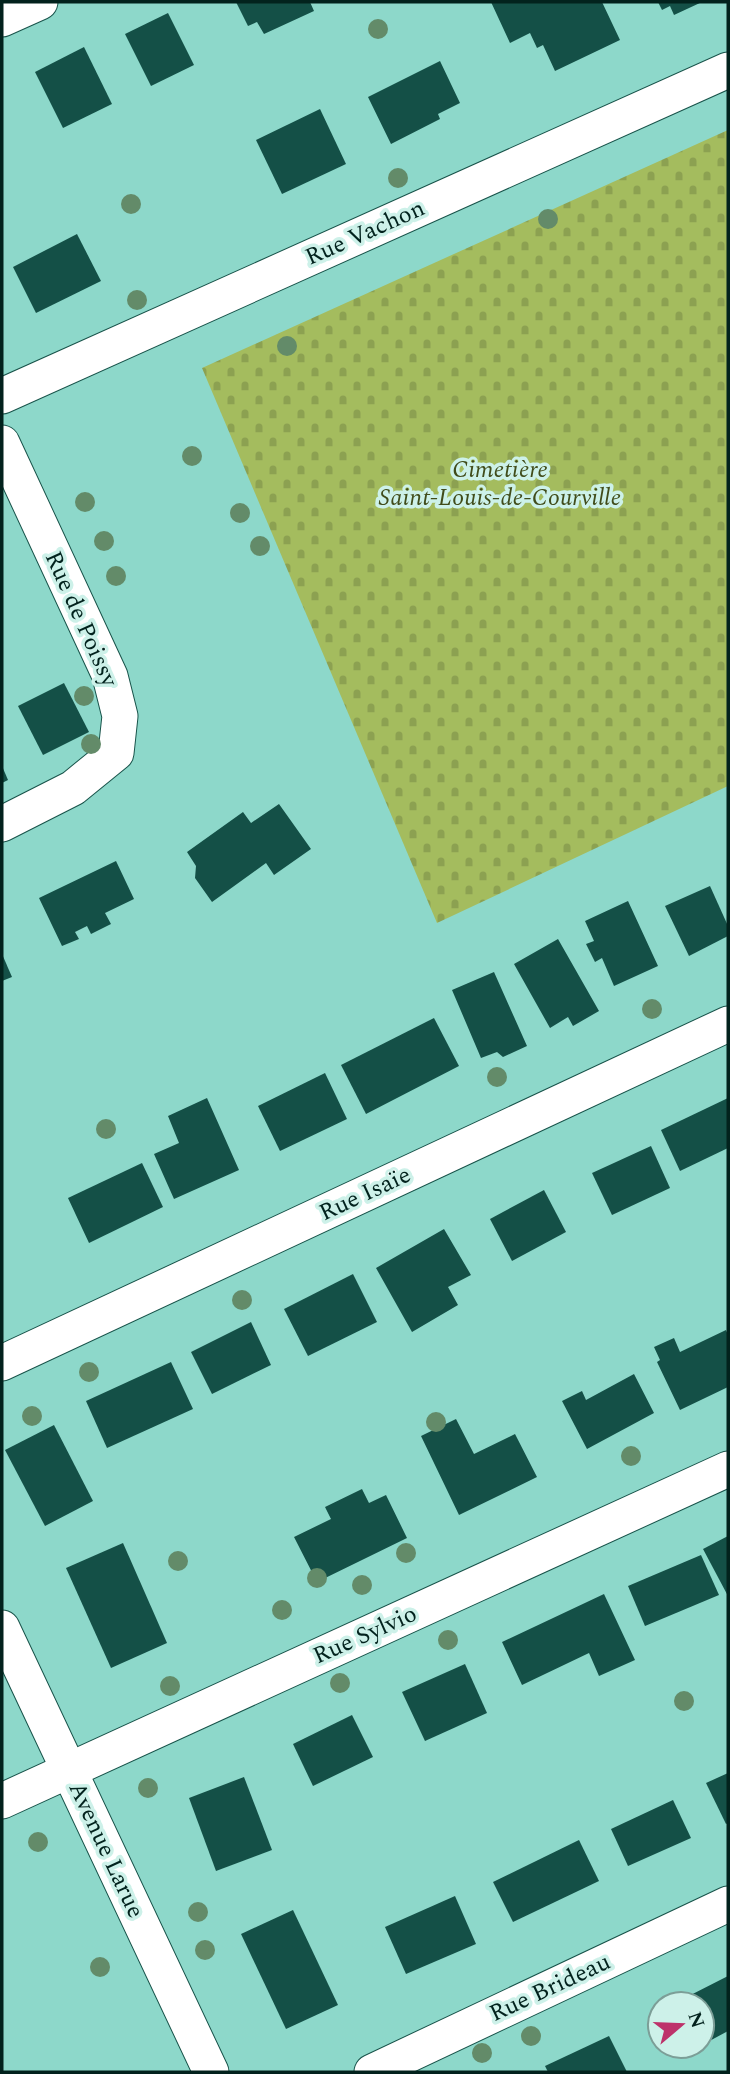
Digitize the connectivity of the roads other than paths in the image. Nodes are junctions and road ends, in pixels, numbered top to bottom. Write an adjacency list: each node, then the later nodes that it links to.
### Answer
1 (40, 2): 2 (street)
2 (2, 19)
3 (728, 70): 4 (street, Rue Vachon)
4 (2, 396)
5 (2, 443): 6 (street, Rue de Poissy)
6 (2, 824)
7 (728, 1024): 8 (street, Rue Isaïe)
8 (2, 1363)
9 (728, 1469): 11 (street, Rue Sylvio)
10 (2, 1628): 11 (street, Avenue Larue)
11 (68, 1770): 12 (street, Rue Sylvio); 14 (street, Avenue Larue)
12 (2, 1801)
13 (728, 1904): 15 (street, Rue Brideau)
14 (211, 2072)
15 (372, 2072)

